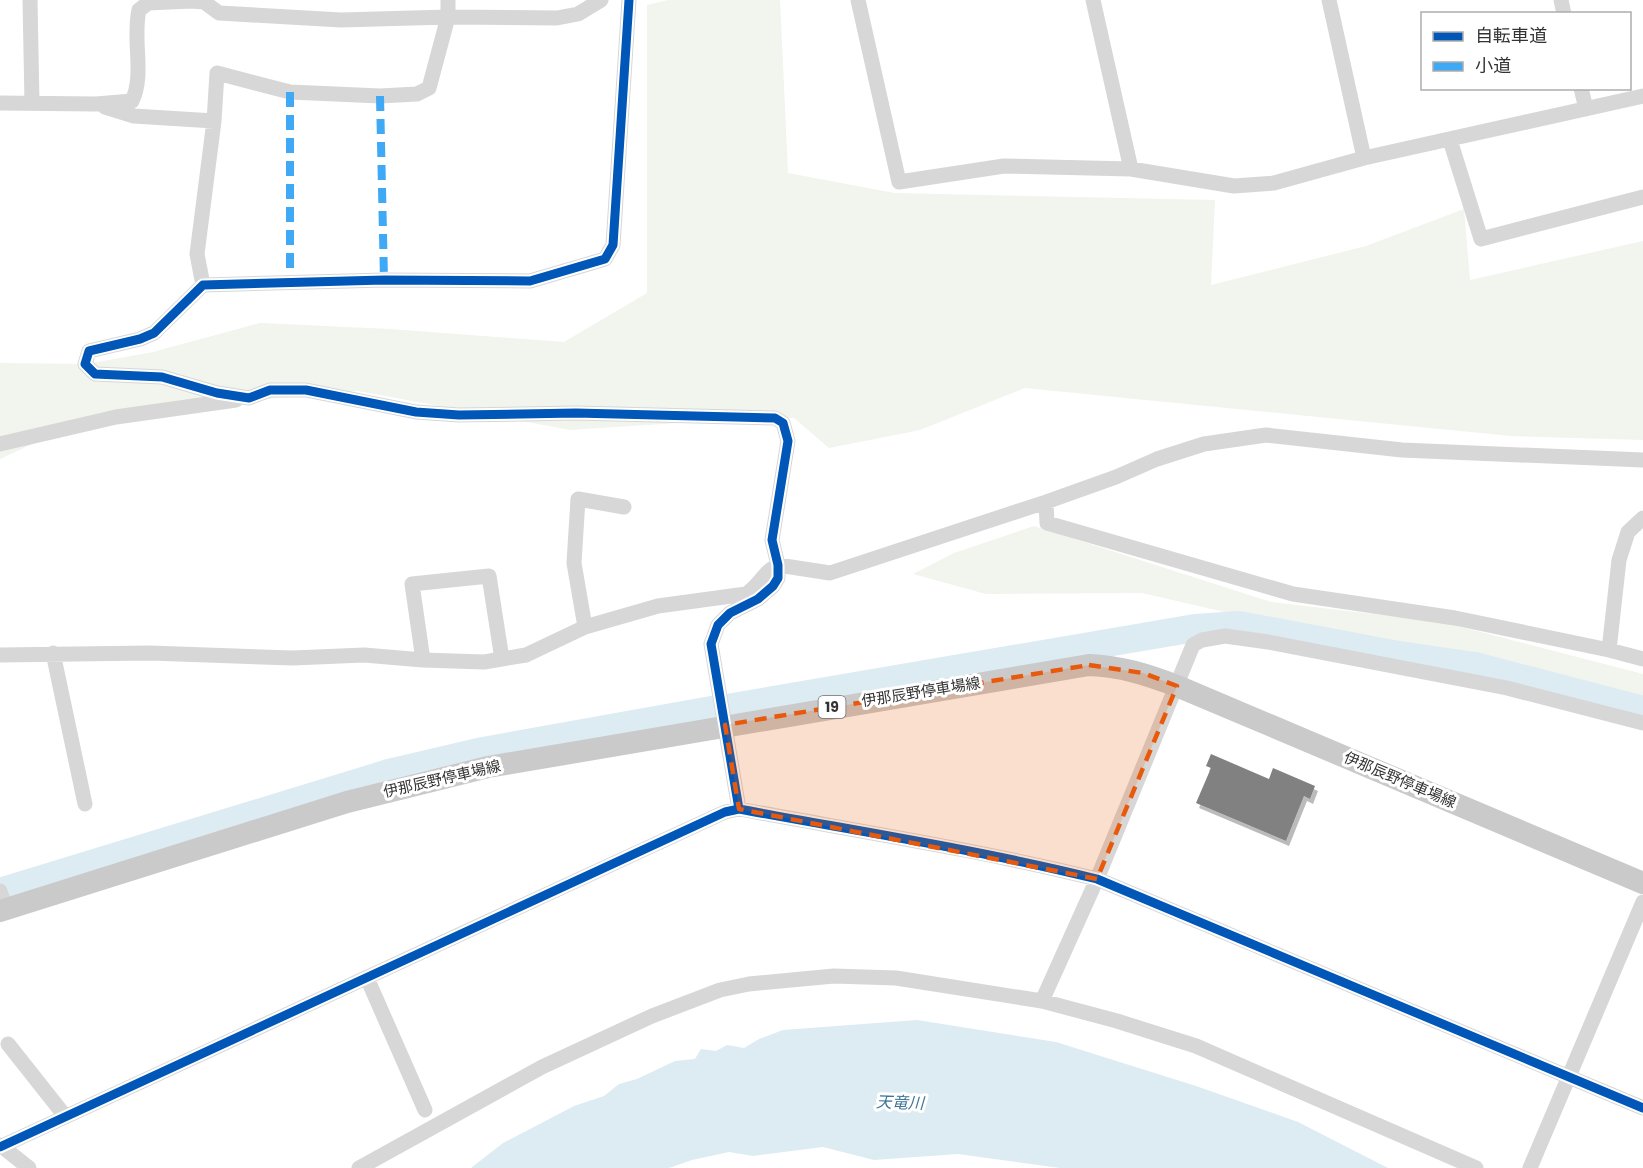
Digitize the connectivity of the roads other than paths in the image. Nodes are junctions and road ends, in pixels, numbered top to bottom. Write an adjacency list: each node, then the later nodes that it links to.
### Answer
1 (30, 0): 13 (street)
2 (448, 0): 9 (street)
3 (601, 0): 9 (street)
4 (629, 0): 21 (street)
5 (858, 0): 19 (street)
6 (1093, 0): 19 (street)
7 (1329, 0): 18 (street)
8 (205, 1): 9 (street); 14 (street)
9 (448, 17): 16 (street)
10 (1581, 90): 15 (street)
11 (1643, 96): 15 (street)
12 (0, 102): 13 (street)
13 (32, 103): 14 (street)
14 (96, 104): 16 (street)
15 (1586, 109): 17 (street)
16 (214, 121): 21 (street)
17 (1450, 141): 18 (street); 20 (street)
18 (1364, 158): 19 (street)
19 (1131, 169)
20 (1643, 197)
21 (203, 285): 22 (street)
22 (249, 398): 23 (street); 28 (street)
23 (0, 444)
24 (1643, 460): 25 (street)
25 (1046, 502): 28 (street); 30 (street)
26 (624, 507): 29 (street)
27 (1643, 518): 30 (street)
28 (778, 565): 29 (street); 38 (street)
29 (585, 627): 33 (street)
30 (1609, 650): 34 (street)
31 (53, 653): 32 (street); 35 (street); 39 (street)
32 (0, 655)
33 (502, 659): 35 (street); 35 (street)
34 (1643, 659)
35 (423, 660)
36 (1177, 686): 37 (street); 38 (main road, 伊那辰野停車場線 / 19); 41 (street); 42 (main road, 伊那辰野停車場線 / 19)
37 (1643, 723)
38 (725, 725): 40 (street); 44 (main road, 伊那辰野停車場線 / 19)
39 (85, 804)
40 (739, 809): 41 (street); 45 (street)
41 (1096, 879): 46 (street); 48 (street)
42 (1643, 883)
43 (1643, 902): 48 (street)
44 (2, 904)
45 (367, 978): 50 (street); 51 (street)
46 (1042, 1000): 54 (street); 55 (street)
47 (8, 1044): 51 (street)
48 (1570, 1077): 49 (street); 56 (street)
49 (1643, 1108)
50 (425, 1110)
51 (65, 1116): 52 (street)
52 (0, 1146): 53 (street)
53 (29, 1168)
54 (359, 1168)
55 (1476, 1168)
56 (1530, 1168)

